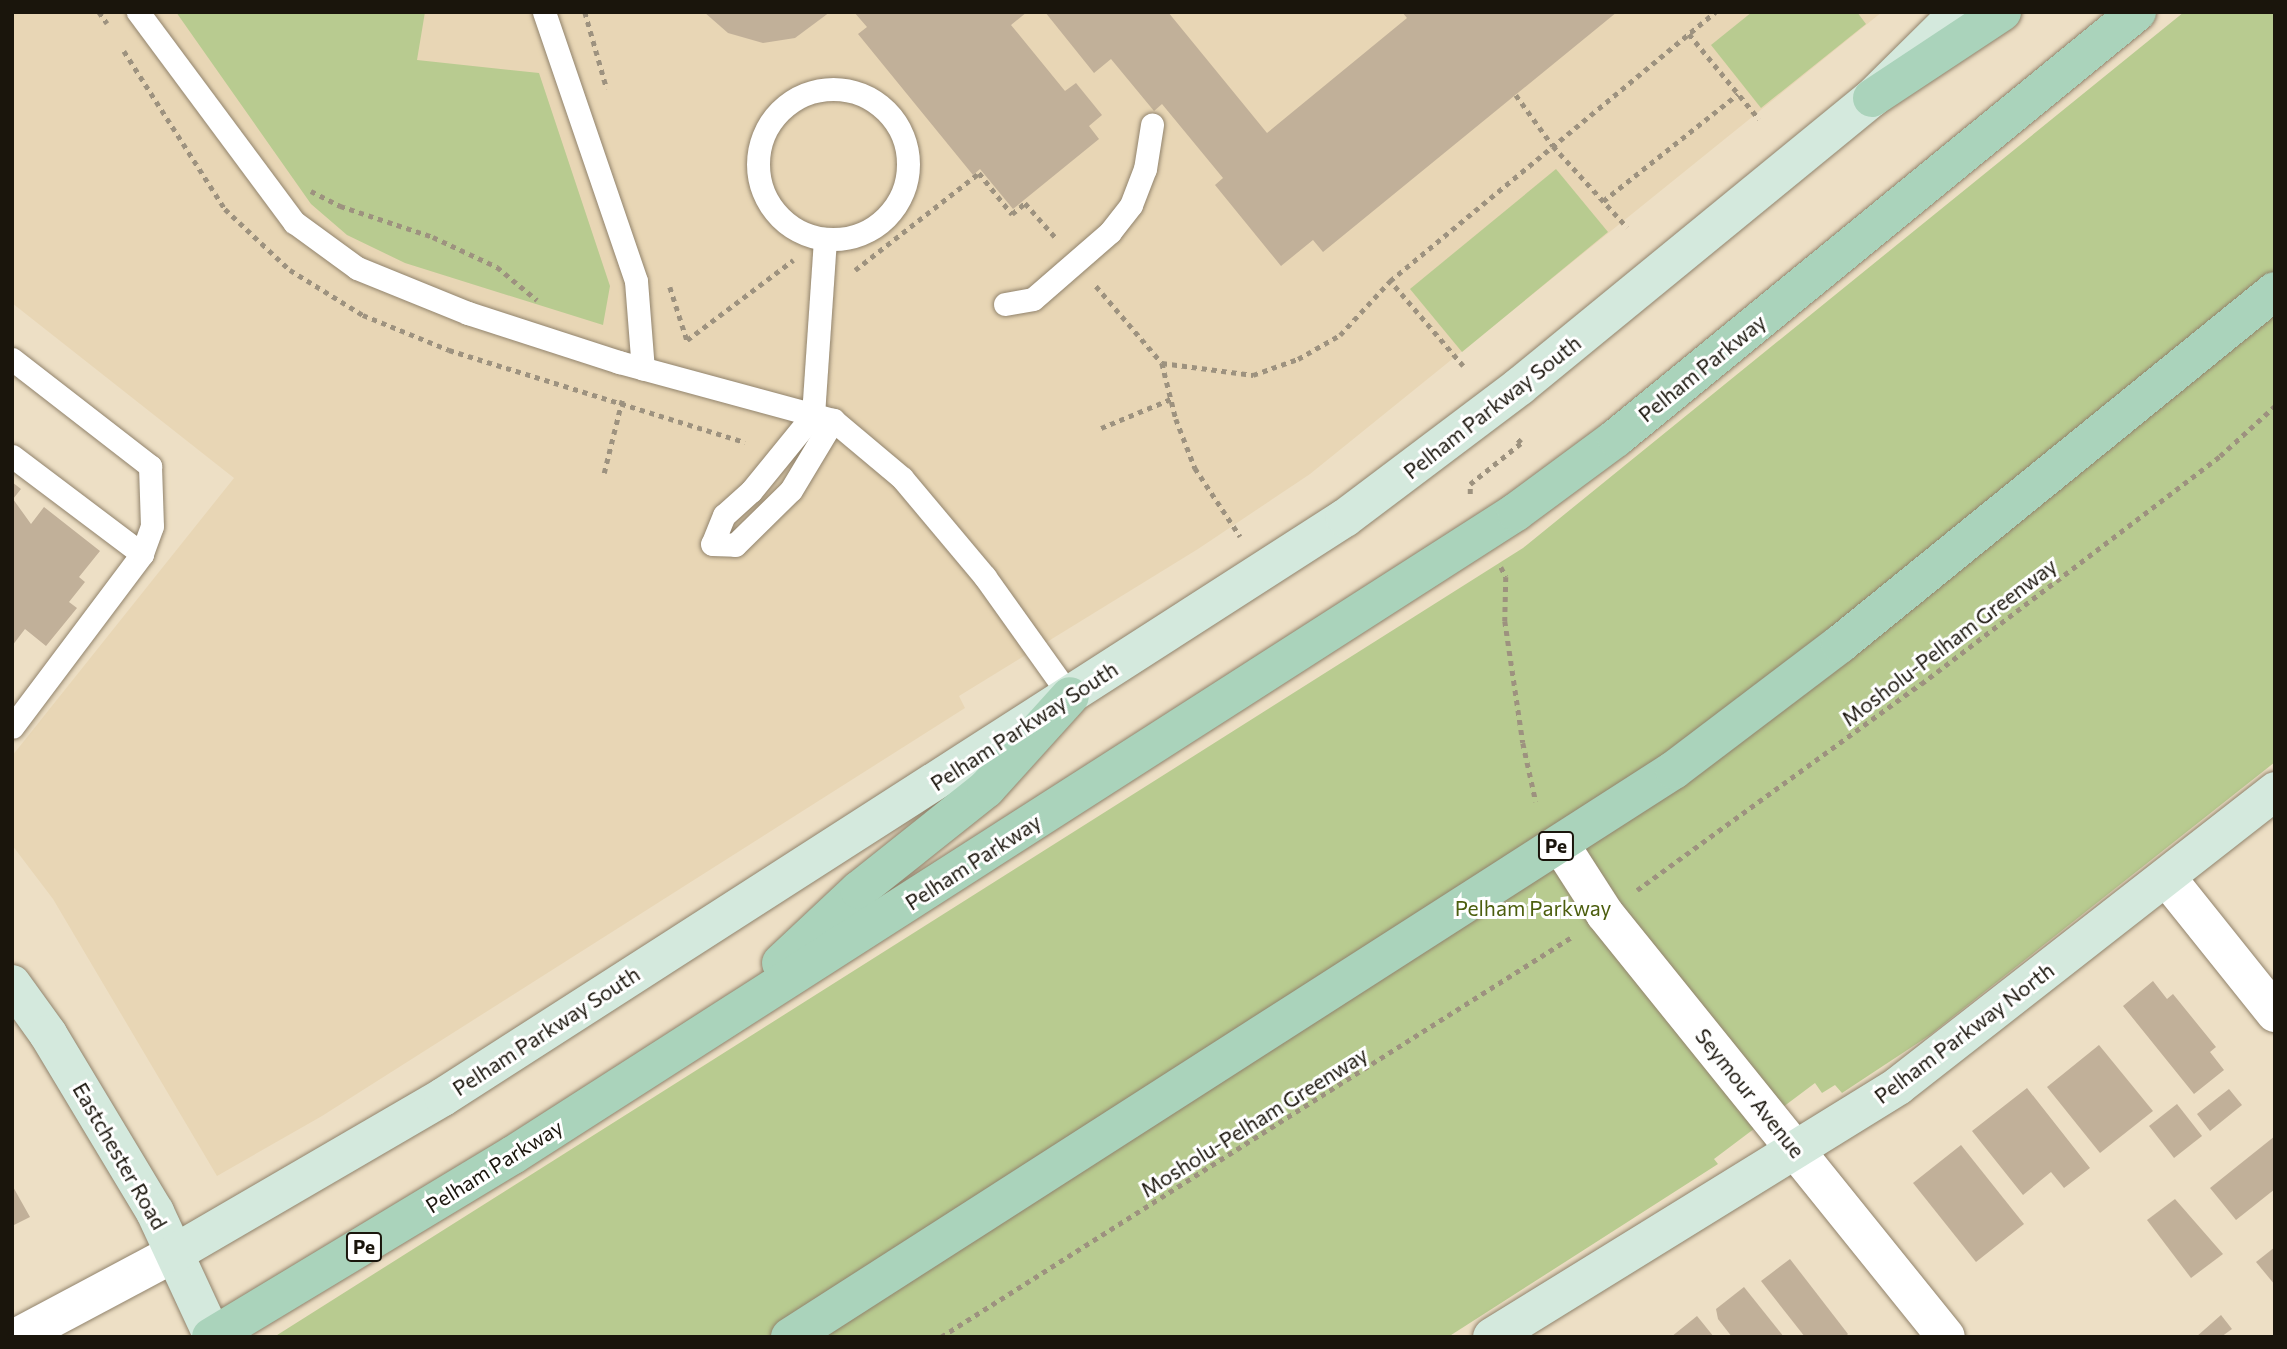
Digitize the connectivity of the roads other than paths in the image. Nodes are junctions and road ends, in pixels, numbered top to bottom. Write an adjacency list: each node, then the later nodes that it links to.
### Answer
1 (138, 12): 12 (lane)
2 (544, 12): 12 (lane)
3 (1959, 12): 6 (street, Pelham Parkway South)
4 (2002, 12): 6 (main road)
5 (2137, 12): 23 (main road, Pelham Parkway / Pe)
6 (1872, 98): 16 (street, Pelham Parkway South)
7 (1152, 125): 10 (lane)
8 (825, 239): 8 (lane); 13 (lane)
9 (2275, 291): 19 (main road, Pe)
10 (1005, 304)
11 (12, 359): 15 (lane)
12 (643, 369): 13 (lane)
13 (823, 417): 13 (lane); 16 (lane)
14 (12, 456): 15 (lane)
15 (142, 554): 17 (lane)
16 (1070, 696): 23 (main road); 25 (street, Pelham Parkway South)
17 (12, 727)
18 (2275, 791): 20 (street, Pelham Parkway North)
19 (1560, 844): 24 (street, Seymour Avenue); 28 (main road, Pe)
20 (2167, 878): 22 (street); 24 (street, Pelham Parkway North)
21 (12, 984): 25 (street, Eastchester Road)
22 (2275, 1013)
23 (716, 1023): 26 (main road, Pelham Parkway / Pe)
24 (1794, 1148): 29 (street, Pelham Parkway North); 30 (street, Seymour Avenue)
25 (175, 1253): 26 (street, Eastchester Road); 27 (street, Pelham Parkway South)
26 (213, 1336)
27 (17, 1337)
28 (790, 1337)
29 (1492, 1337)
30 (1946, 1337)

